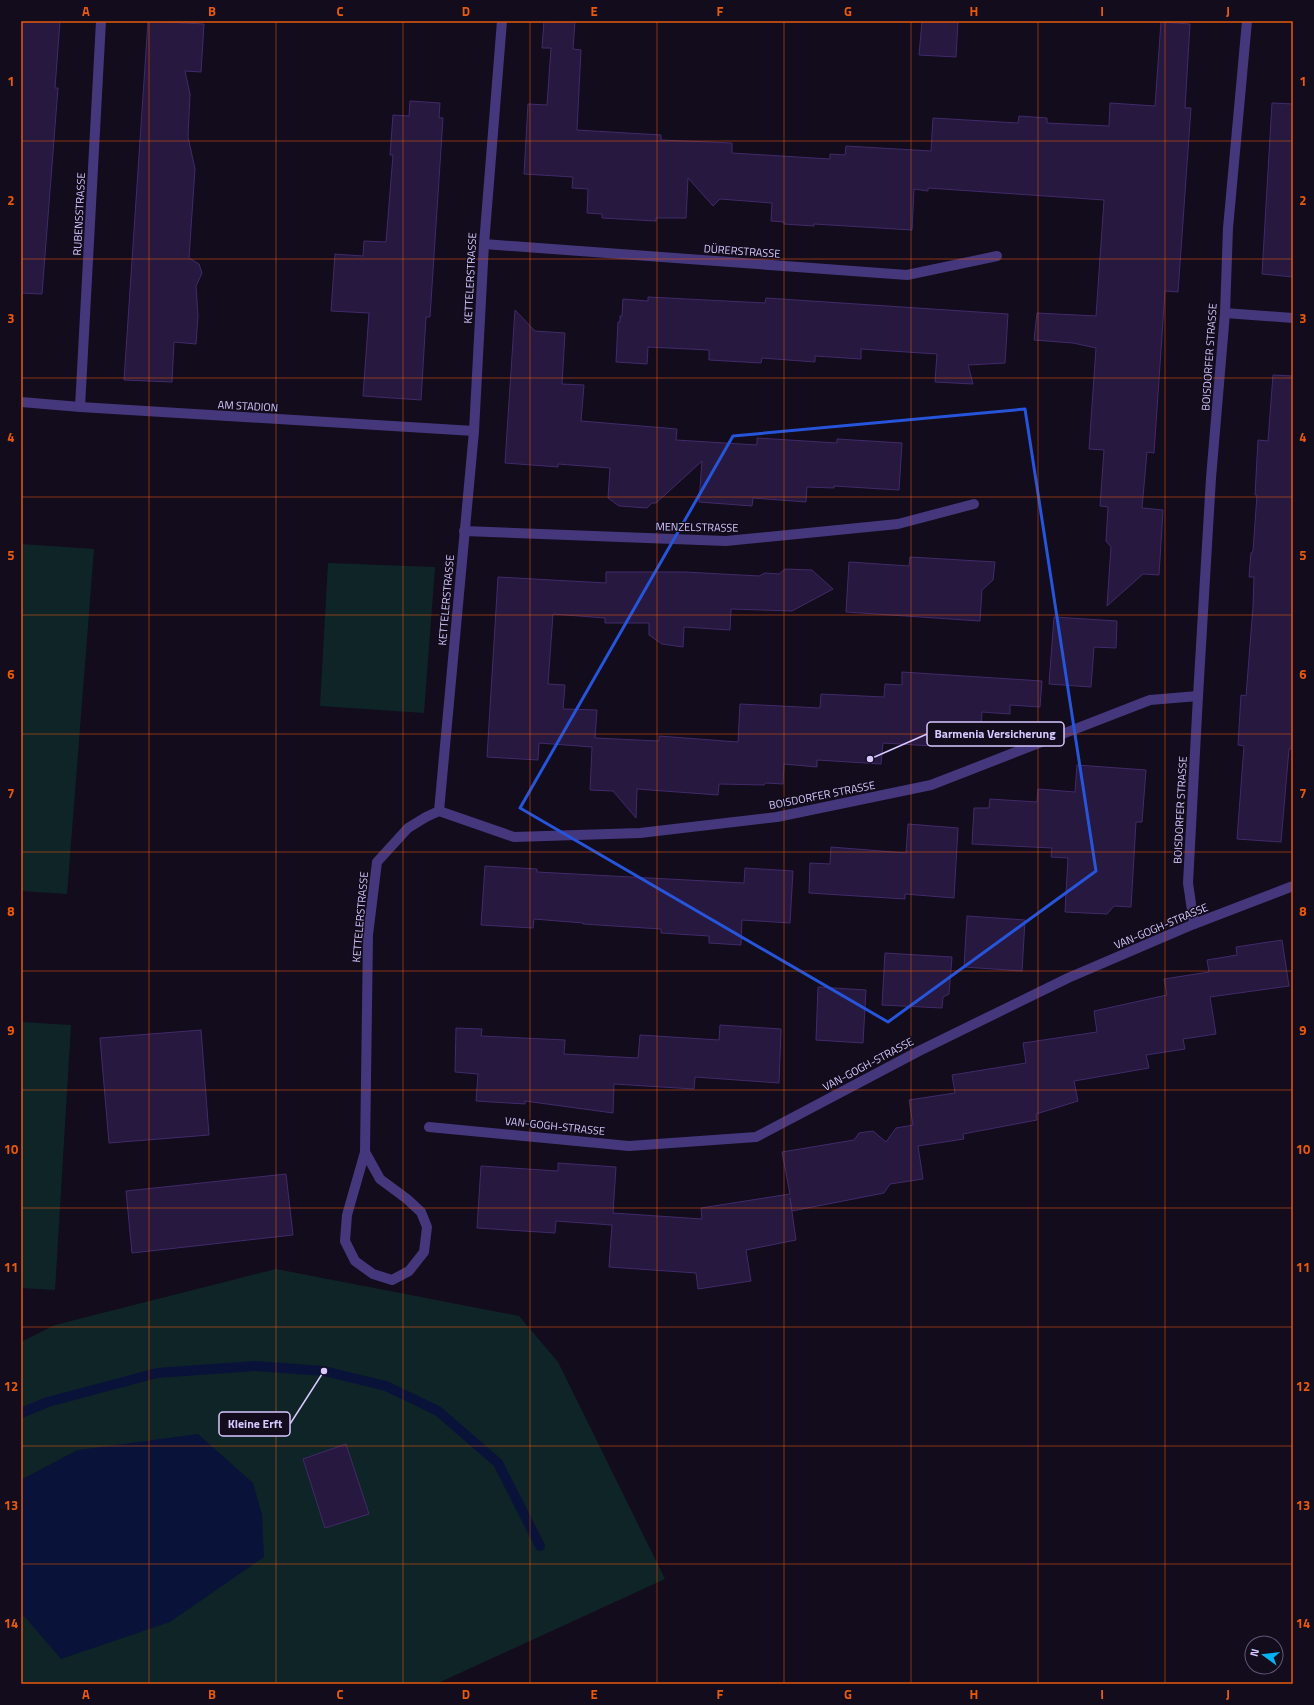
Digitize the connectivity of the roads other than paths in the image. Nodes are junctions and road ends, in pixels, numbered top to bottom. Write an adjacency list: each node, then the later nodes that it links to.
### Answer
1 (101, 21): 9 (street, RUBENSSTRASSE)
2 (502, 21): 4 (street, KETTELERSTRASSE)
3 (1247, 21): 6 (street, BOISDORFER STRASSE)
4 (484, 244): 5 (street, DÜRERSTRASSE); 10 (street, KETTELERSTRASSE)
5 (997, 256)
6 (1225, 312): 7 (street); 13 (street, BOISDORFER STRASSE)
7 (1293, 318)
8 (21, 402): 9 (street, AM STADION)
9 (80, 408): 10 (street, AM STADION)
10 (474, 431): 12 (street, KETTELERSTRASSE)
11 (974, 504): 12 (street, MENZELSTRASSE)
12 (464, 531): 14 (street, KETTELERSTRASSE)
13 (1198, 696): 14 (street, BOISDORFER STRASSE); 16 (street, BOISDORFER STRASSE)
14 (439, 811): 18 (street, KETTELERSTRASSE)
15 (1293, 886): 16 (street, VAN-GOGH-STRASSE)
16 (1194, 924): 17 (street, VAN-GOGH-STRASSE)
17 (429, 1127)
18 (365, 1152): 18 (street, KETTELERSTRASSE)

